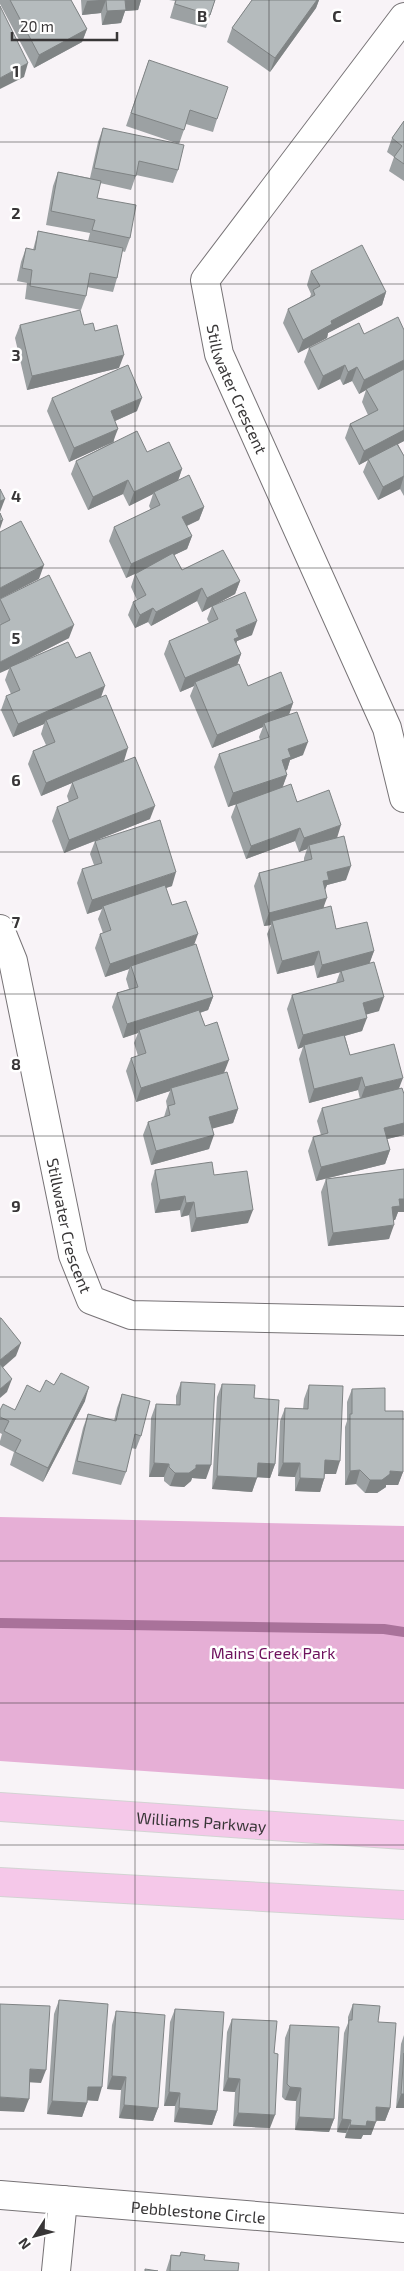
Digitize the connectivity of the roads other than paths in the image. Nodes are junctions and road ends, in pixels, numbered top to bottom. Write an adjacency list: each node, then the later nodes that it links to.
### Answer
1 (404, 17): 2 (street, Stillwater Crescent)
2 (395, 725): 3 (street, Stillwater Crescent)
3 (404, 798)
4 (0, 929): 5 (street, Stillwater Crescent)
5 (404, 1321)
6 (0, 1807): 7 (main road, Williams Parkway)
7 (404, 1835)
8 (0, 1882): 9 (main road)
9 (404, 1905)
10 (0, 2196): 11 (street, Pebblestone Circle)
11 (63, 2200): 12 (street, Pebblestone Circle); 13 (street)
12 (404, 2228)
13 (56, 2271)

